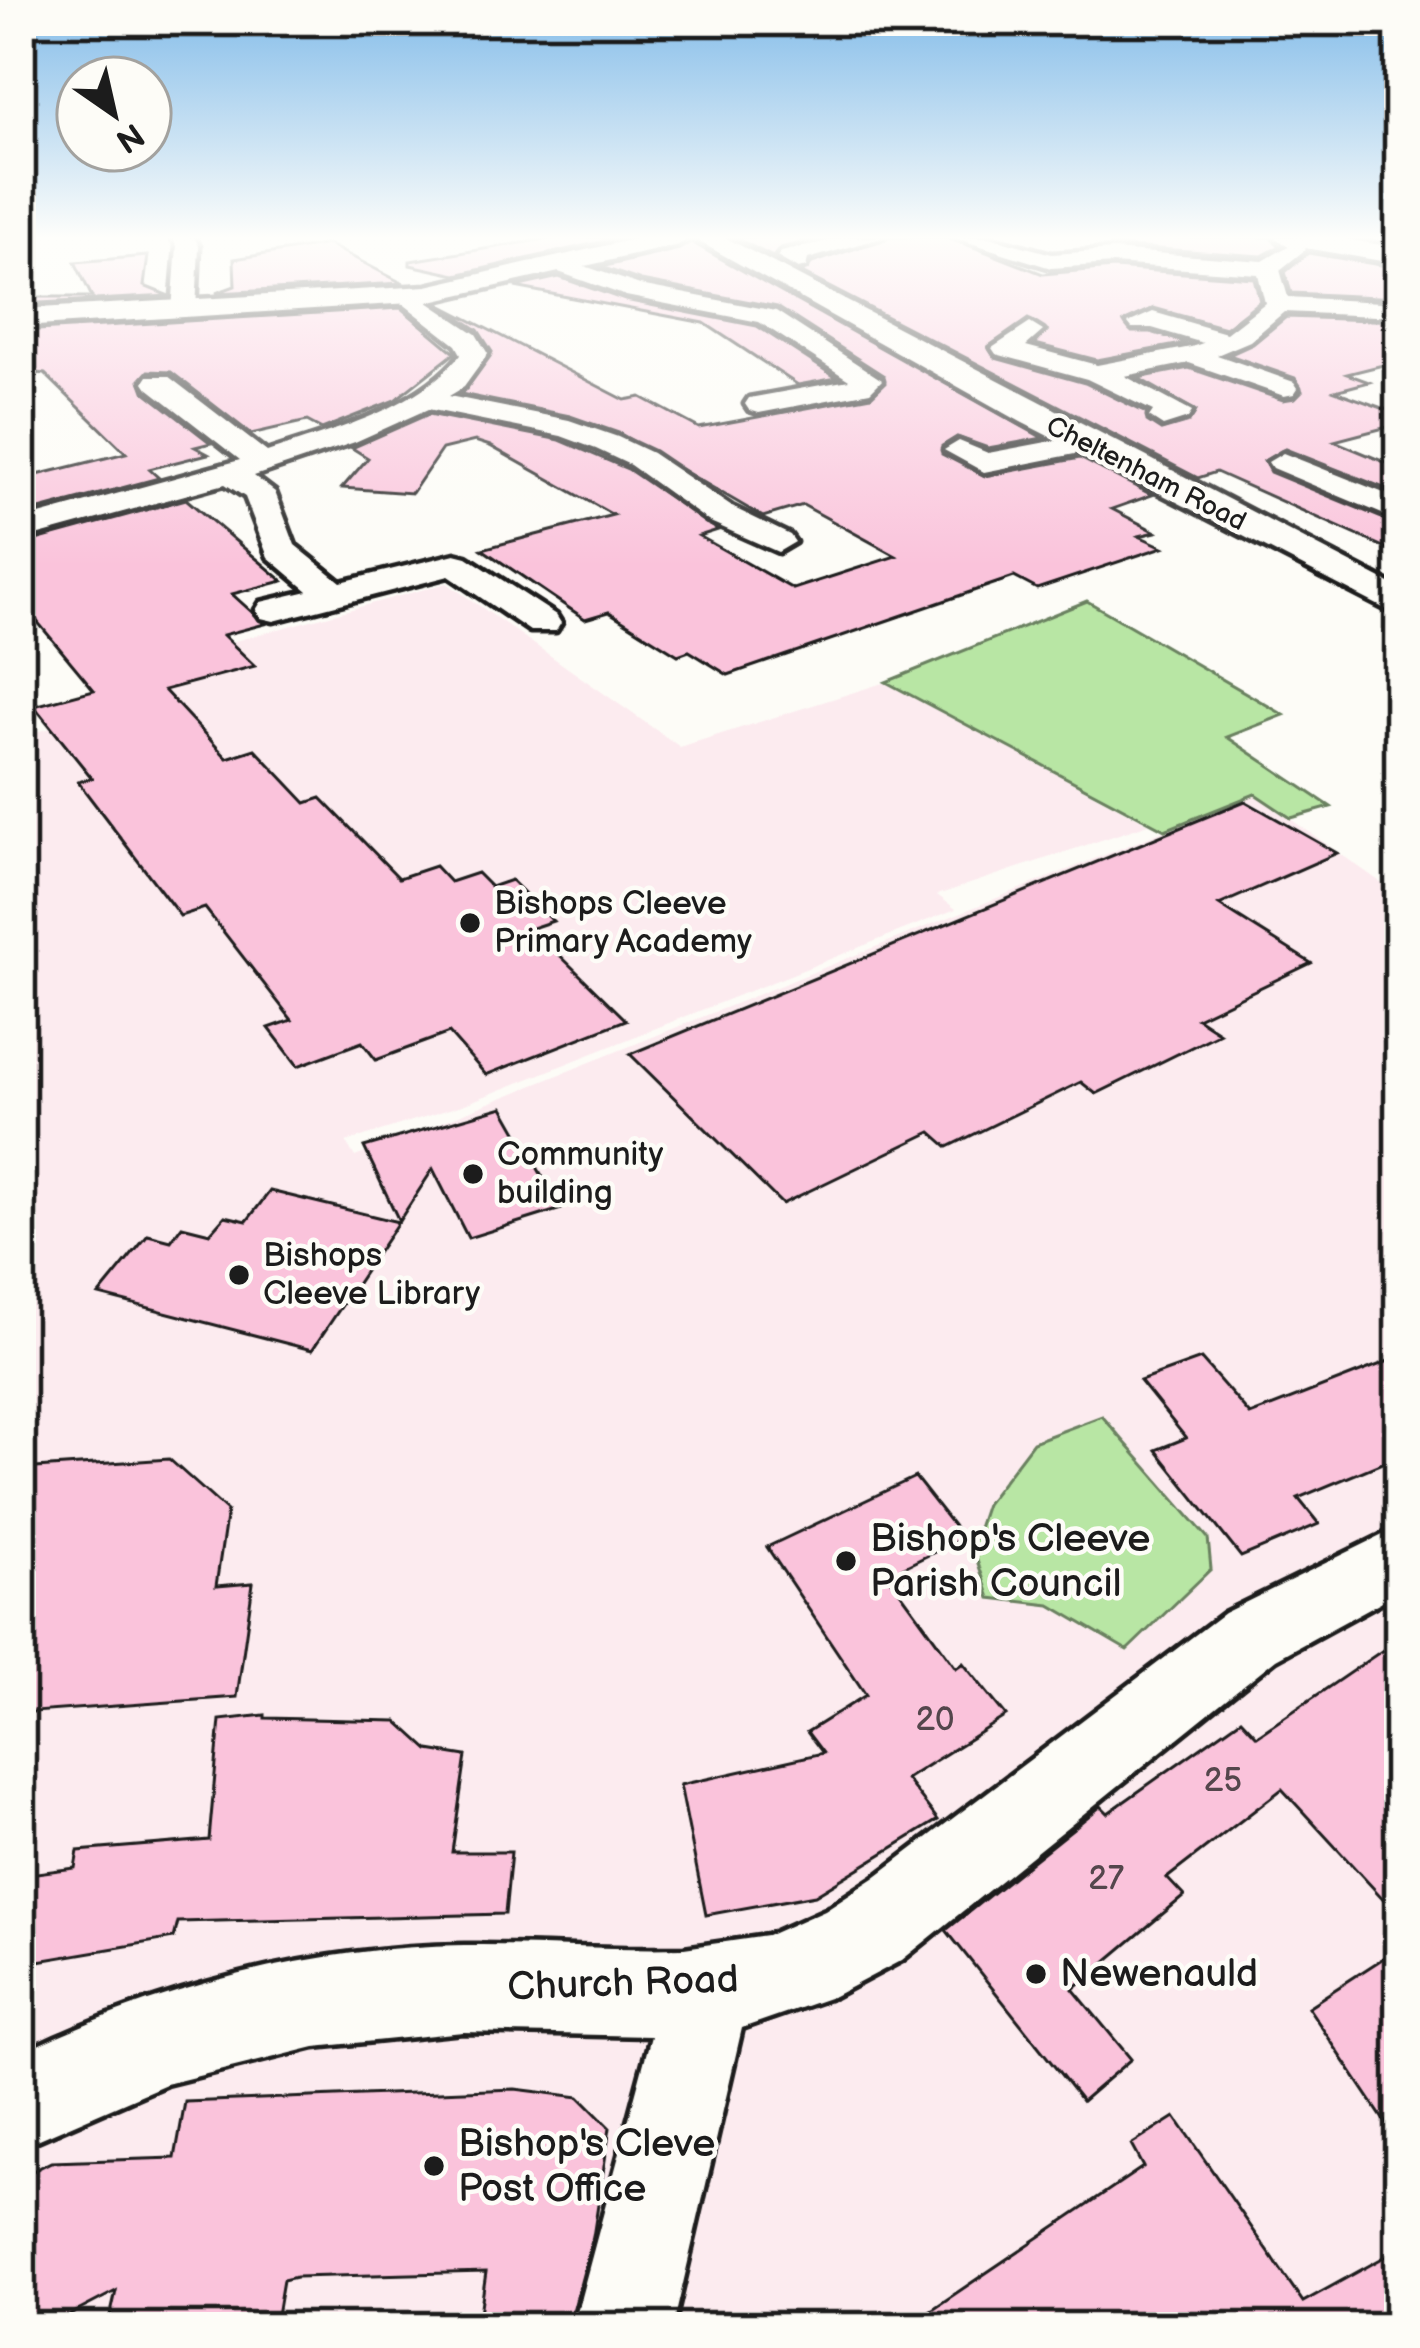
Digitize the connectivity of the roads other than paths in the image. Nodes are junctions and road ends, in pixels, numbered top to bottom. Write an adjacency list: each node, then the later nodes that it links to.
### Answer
1 (471, 347): 12 (street)
2 (818, 347): 8 (street)
3 (909, 347): 15 (street, Cheltenham Road)
4 (1007, 347): 9 (street)
5 (1217, 347): 7 (street)
6 (868, 354): 8 (street)
7 (1188, 354): 9 (street); 11 (street)
8 (837, 358): 13 (street)
9 (1097, 373): 14 (street)
10 (158, 382): 17 (street)
11 (1284, 388)
12 (428, 400): 17 (street); 22 (street)
13 (758, 404)
14 (1163, 417)
15 (1089, 443): 16 (street); 24 (street, Cheltenham Road)
16 (959, 450)
17 (262, 463): 19 (street)
18 (1283, 463): 20 (street)
19 (228, 473): 21 (street); 23 (street)
20 (1399, 511)
21 (21, 530)
22 (778, 542)
23 (335, 595): 25 (street); 26 (street)
24 (1399, 604)
25 (274, 610)
26 (543, 623)
27 (1399, 1557): 28 (street, Church Road)
28 (708, 1988): 29 (street, Church Road); 30 (street)
29 (21, 2101)
30 (623, 2327)

